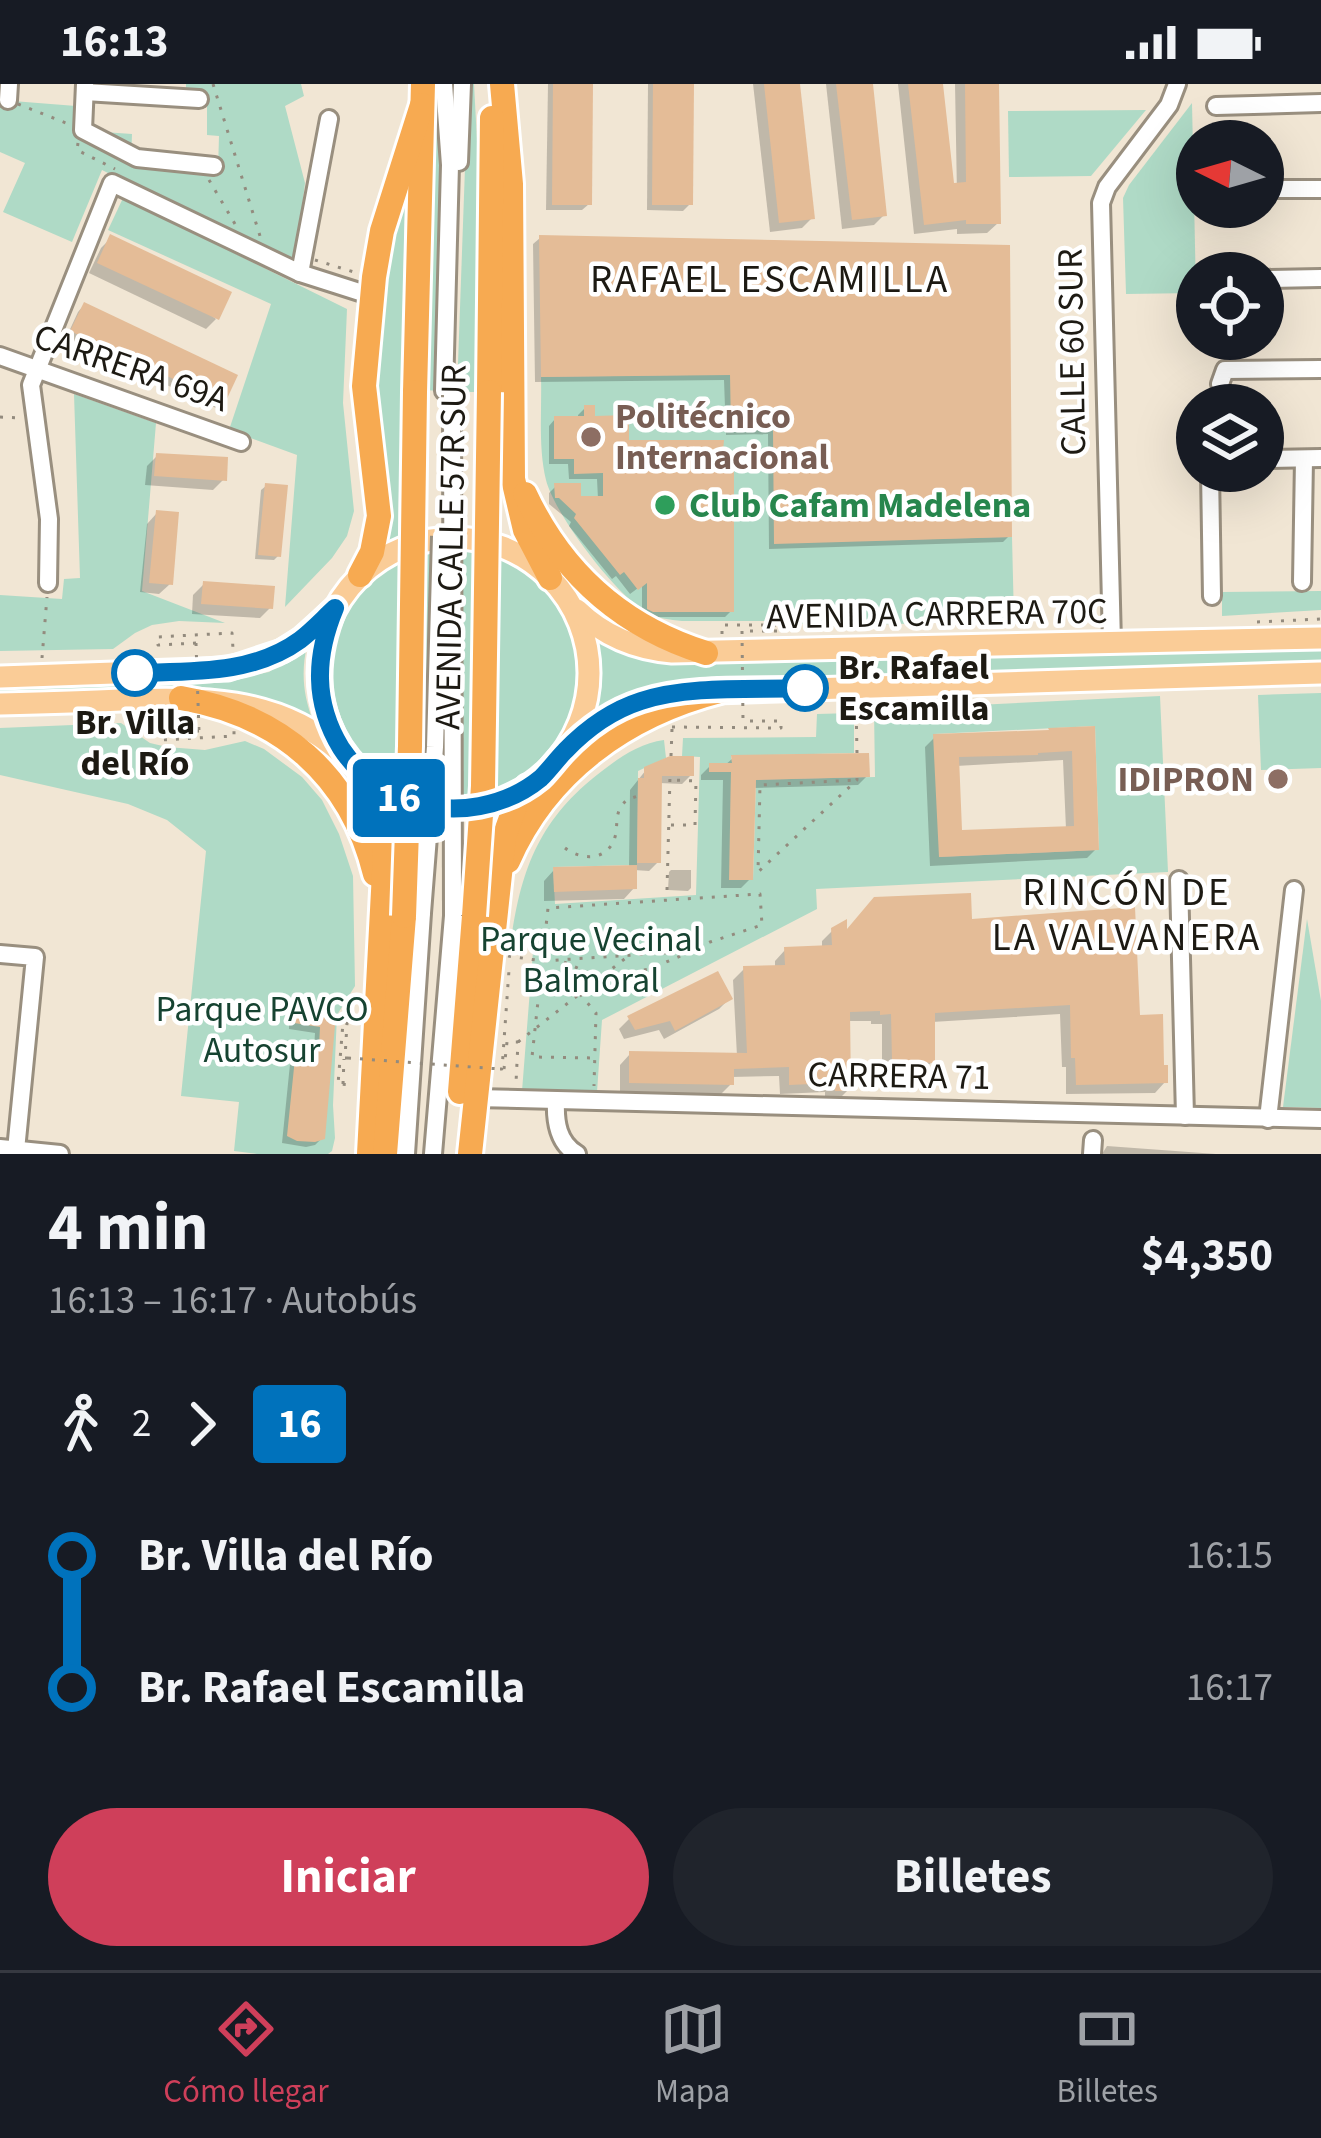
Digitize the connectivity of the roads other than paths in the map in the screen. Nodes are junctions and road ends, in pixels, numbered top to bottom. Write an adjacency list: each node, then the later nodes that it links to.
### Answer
1 (444, 84): 23 (street)
2 (462, 84): 23 (street)
3 (490, 84): 51 (highway, AVENIDA CALLE 57R SUR, bridge)
4 (502, 84): 25 (highway)
5 (1178, 84): 36 (street, CALLE 60 SUR)
6 (85, 88): 8 (street); 12 (street)
7 (423, 94): 18 (highway); 50 (highway, AVENIDA CALLE 57R SUR, bridge)
8 (199, 98)
9 (1321, 103): 10 (street)
10 (1216, 106)
11 (329, 119): 15 (street)
12 (207, 165)
13 (1284, 189): 14 (street)
14 (1321, 189)
15 (300, 273): 18 (street); 21 (street)
16 (1321, 278): 17 (street)
17 (1284, 279)
18 (372, 296): 28 (highway)
19 (0, 356): 21 (street, CARRERA 69A)
20 (1321, 369): 22 (street)
21 (37, 371): 24 (street, CARRERA 69A); 31 (street)
22 (1220, 384)
23 (448, 391): 50 (street, bridge); 51 (street, bridge)
24 (241, 442)
25 (512, 452): 29 (highway); 37 (highway)
26 (1312, 459): 30 (street)
27 (1210, 492): 32 (street)
28 (360, 575): 29 (main road); 34 (main road)
29 (550, 578): 33 (main road)
30 (1302, 582)
31 (48, 583)
32 (1212, 596)
33 (569, 603): 37 (main road, AVENIDA CARRERA 70C); 43 (main road)
34 (335, 608): 39 (main road); 44 (main road)
35 (1321, 638): 36 (main road, AVENIDA CARRERA 70C)
36 (1112, 643): 37 (main road, AVENIDA CARRERA 70C)
37 (714, 644)
38 (1321, 673): 40 (main road, AVENIDA CARRERA 70C)
39 (0, 677)
40 (720, 691): 43 (main road, AVENIDA CARRERA 70C); 48 (highway)
41 (0, 704): 42 (main road)
42 (187, 706): 44 (main road); 50 (highway)
43 (565, 751): 46 (main road)
44 (348, 759): 45 (main road)
45 (366, 778): 46 (main road); 50 (highway)
46 (528, 787): 48 (highway)
47 (1179, 880): 55 (street)
48 (498, 885): 53 (highway)
49 (1294, 890): 56 (street)
50 (403, 912): 60 (highway); 61 (highway, AVENIDA CALLE 57R SUR); 62 (street)
51 (464, 916): 63 (street); 64 (highway, AVENIDA CALLE 57R SUR)
52 (0, 954): 58 (street)
53 (475, 1098): 54 (street, CARRERA 71); 65 (highway)
54 (556, 1101): 55 (street, CARRERA 71); 66 (street)
55 (1184, 1117): 56 (street, CARRERA 71)
56 (1268, 1119): 57 (street, CARRERA 71)
57 (1321, 1120)
58 (8, 1149): 59 (street)
59 (60, 1154)
60 (369, 1154)
61 (385, 1154)
62 (406, 1154)
63 (433, 1154)
64 (454, 1154)
65 (470, 1154)
66 (577, 1154)

